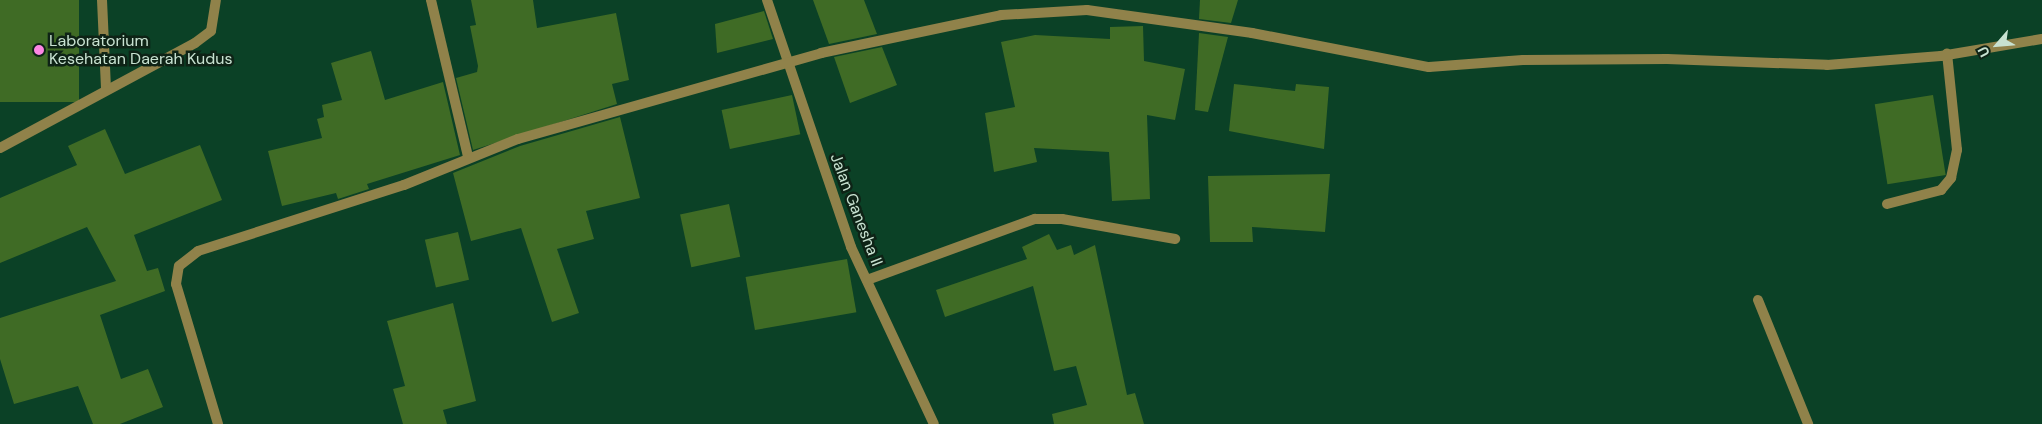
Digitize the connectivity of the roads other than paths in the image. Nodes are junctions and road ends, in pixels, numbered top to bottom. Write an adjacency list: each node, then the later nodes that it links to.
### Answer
1 (102, 0): 8 (street)
2 (216, 0): 8 (street)
3 (431, 0): 10 (street)
4 (767, 0): 7 (street, Jalan Ganesha II)
5 (2042, 39): 6 (street)
6 (1947, 54): 7 (street); 11 (street)
7 (788, 60): 10 (street); 13 (street, Jalan Ganesha II)
8 (106, 89): 9 (street)
9 (0, 148)
10 (468, 158): 15 (street)
11 (1887, 204)
12 (1175, 239): 13 (street)
13 (867, 280): 16 (street, Jalan Ganesha II)
14 (1758, 300): 17 (street)
15 (218, 424)
16 (934, 424)
17 (1808, 424)

